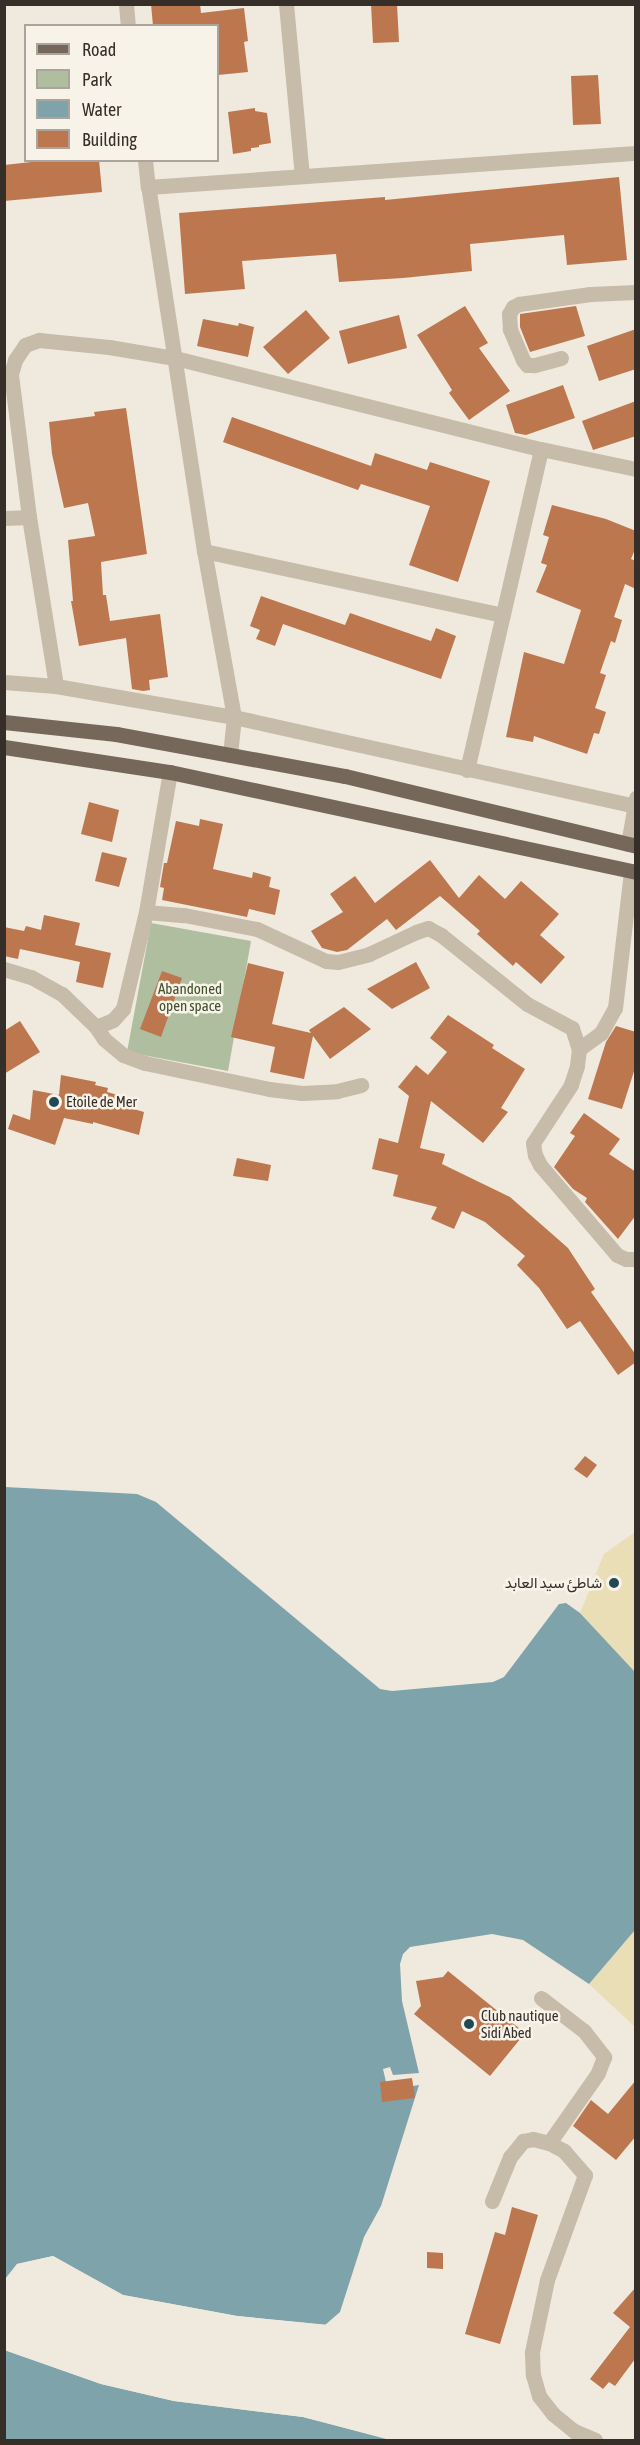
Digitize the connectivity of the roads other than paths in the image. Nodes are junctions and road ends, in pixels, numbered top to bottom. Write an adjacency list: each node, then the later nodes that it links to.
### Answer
1 (126, 4): 3 (street)
2 (286, 4): 6 (street)
3 (128, 24)
4 (636, 153): 6 (street)
5 (145, 162): 7 (street)
6 (302, 175): 7 (street)
7 (148, 187): 9 (street)
8 (636, 292): 10 (street)
9 (175, 358): 11 (street); 13 (street); 15 (street)
10 (561, 358)
11 (542, 450): 12 (street); 16 (street)
12 (636, 469)
13 (28, 517): 14 (street); 18 (street)
14 (4, 518)
15 (204, 550): 16 (street); 19 (street)
16 (502, 615): 23 (street)
17 (4, 682): 18 (street)
18 (56, 686): 19 (street)
19 (234, 717): 22 (street); 23 (street)
20 (4, 723): 22 (main road)
21 (4, 747): 24 (main road)
22 (230, 755): 26 (main road)
23 (467, 770): 25 (street)
24 (170, 772): 27 (main road); 28 (street)
25 (635, 802): 26 (street)
26 (632, 845)
27 (633, 871): 31 (street)
28 (146, 912): 30 (street); 31 (street)
29 (4, 969): 30 (street)
30 (96, 1027): 32 (street)
31 (579, 1049): 33 (street)
32 (361, 1085)
33 (636, 1259)
34 (541, 1998): 35 (street)
35 (549, 2143): 36 (street); 37 (street)
36 (492, 2201)
37 (596, 2440)

